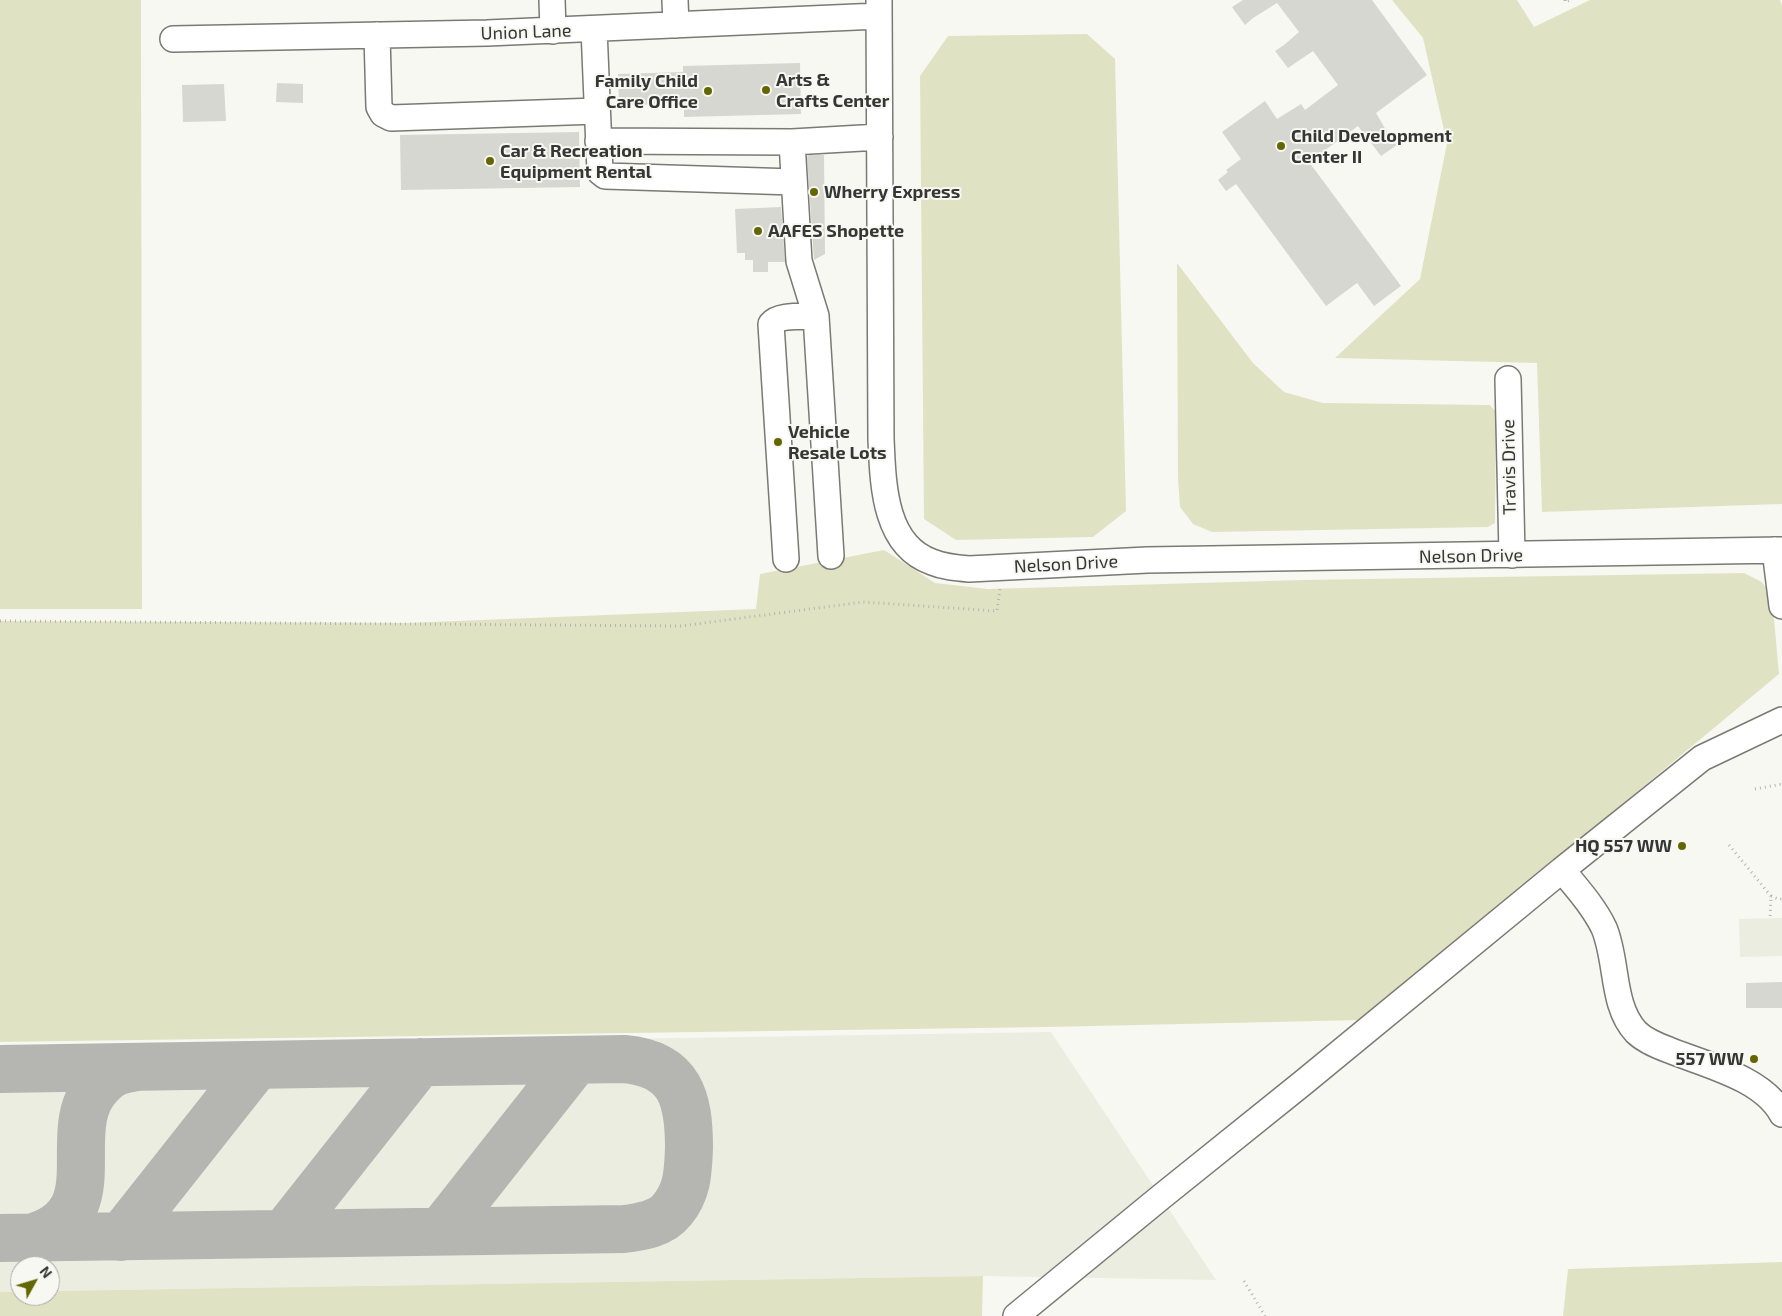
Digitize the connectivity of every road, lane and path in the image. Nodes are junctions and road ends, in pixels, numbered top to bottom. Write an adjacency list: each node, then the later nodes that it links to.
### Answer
1 (552, 0): 8 (street)
2 (675, 0): 6 (street)
3 (1565, 0): 4 (path)
4 (1570, 0)
5 (879, 8): 6 (street, Union Lane); 12 (street, Nelson Drive)
6 (676, 25): 7 (street, Union Lane)
7 (594, 29): 8 (street, Union Lane); 11 (street)
8 (553, 31): 9 (street, Union Lane)
9 (377, 35): 10 (street, Union Lane); 11 (street)
10 (173, 39)
11 (597, 111): 13 (street)
12 (880, 137): 14 (street); 22 (street, Nelson Drive)
13 (598, 141): 14 (street); 15 (street)
14 (792, 142): 15 (street)
15 (794, 182): 16 (street)
16 (816, 316): 20 (street); 21 (street)
17 (1508, 379): 19 (street, Travis Drive)
18 (1779, 550): 19 (street, Nelson Drive); 23 (street)
19 (1512, 555): 22 (street, Nelson Drive)
20 (831, 556)
21 (786, 559)
22 (1003, 568): 24 (path)
23 (1782, 606)
24 (0, 621)
25 (1782, 720): 29 (street)
26 (1782, 784): 27 (path)
27 (1754, 789)
28 (1729, 845): 30 (path)
29 (1562, 870): 33 (street); 35 (street)
30 (1771, 896): 31 (path); 32 (path)
31 (1782, 899)
32 (1770, 919)
33 (1782, 1114)
34 (1244, 1281): 36 (path)
35 (1016, 1316)
36 (1265, 1316)

